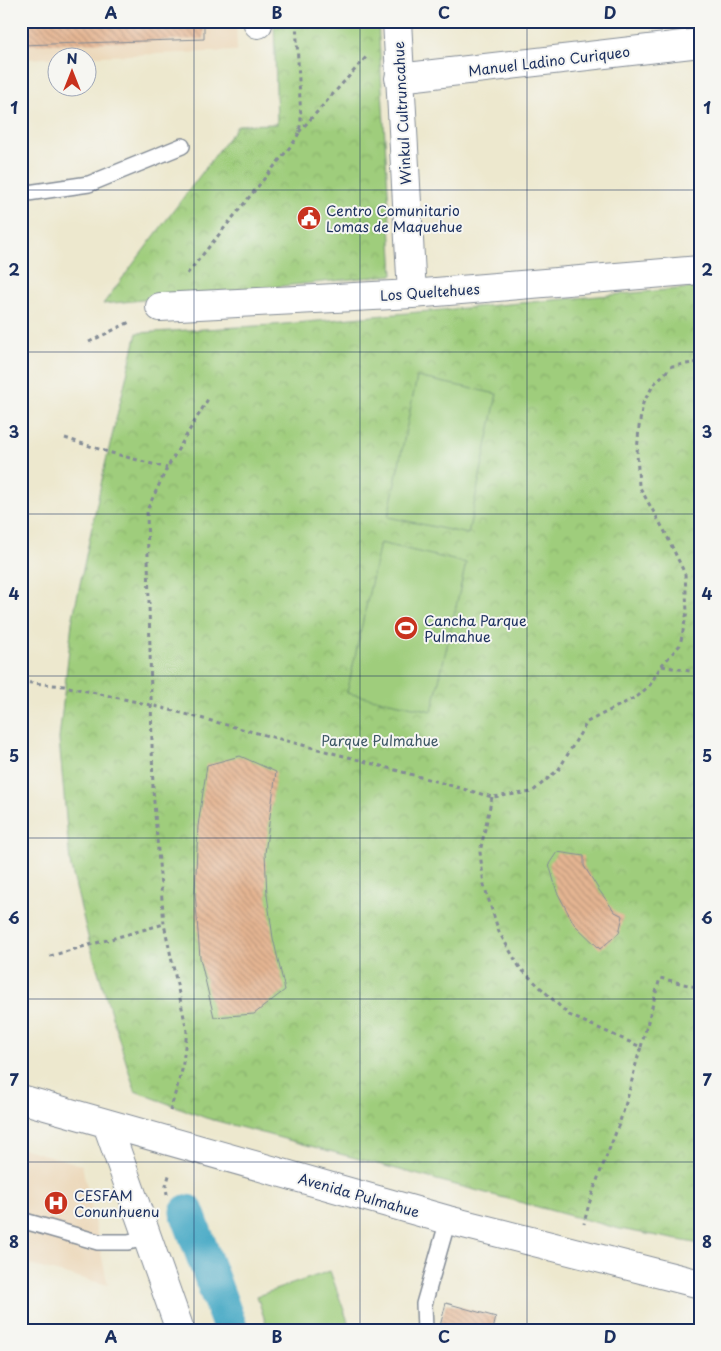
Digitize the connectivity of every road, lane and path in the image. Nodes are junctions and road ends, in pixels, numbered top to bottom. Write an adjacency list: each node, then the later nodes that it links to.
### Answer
1 (296, 21): 5 (path)
2 (397, 22): 4 (street, Winkul Cultruncahue); 5 (path)
3 (700, 43): 4 (street, Manuel Ladino Curiqueo)
4 (399, 78): 9 (street, Winkul Cultruncahue)
5 (299, 133): 10 (path)
6 (182, 146): 7 (lane)
7 (21, 194)
8 (700, 270): 9 (street, Los Queltehues)
9 (412, 294): 10 (street, Los Queltehues)
10 (160, 307): 11 (path)
11 (90, 342)
12 (700, 362): 16 (path)
13 (208, 399): 15 (path)
14 (65, 438): 15 (path)
15 (167, 468): 19 (path)
16 (661, 666): 17 (path); 20 (path)
17 (700, 673)
18 (21, 682): 19 (path)
19 (151, 705): 20 (path); 21 (path)
20 (492, 797): 24 (path)
21 (164, 924): 22 (path); 27 (path)
22 (50, 956)
23 (700, 988): 24 (path)
24 (641, 1047): 32 (path)
25 (21, 1099): 26 (street, Avenida Pulmahue)
26 (107, 1124): 27 (street, Avenida Pulmahue); 31 (street)
27 (172, 1131): 28 (path); 30 (street, Avenida Pulmahue)
28 (168, 1204)
29 (21, 1220): 31 (lane)
30 (448, 1220): 32 (street, Avenida Pulmahue); 35 (lane)
31 (147, 1238): 34 (street)
32 (576, 1253): 33 (street, Avenida Pulmahue)
33 (700, 1284)
34 (180, 1330)
35 (425, 1330)

